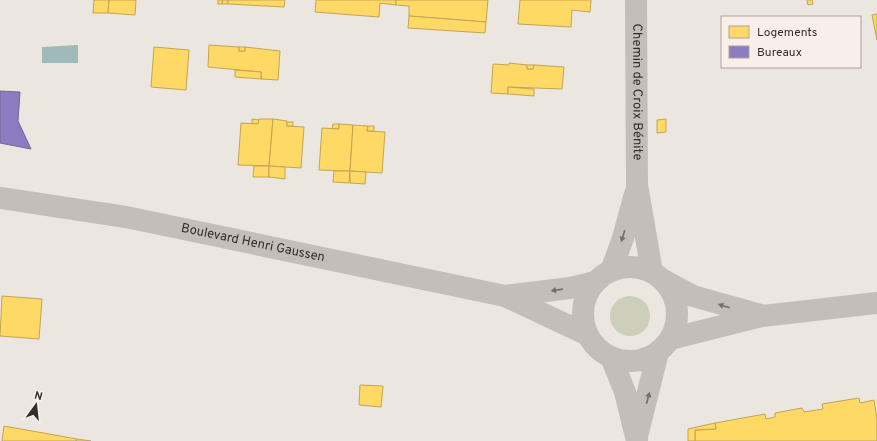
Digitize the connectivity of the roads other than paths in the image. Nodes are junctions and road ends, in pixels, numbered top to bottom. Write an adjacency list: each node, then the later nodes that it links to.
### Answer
1 (636, 0): 2 (street, Chemin de Croix Bénite)
2 (637, 185): 4 (street, Chemin de Croix Bénite, one-way to 4); 5 (street, Chemin de Croix Bénite)
3 (0, 198): 6 (street, Boulevard Henri Gaussen)
4 (603, 276): 5 (street, Boulevard Henri Gaussen); 6 (street, Boulevard Henri Gaussen, one-way to 6); 9 (street, Boulevard Henri Gaussen)
5 (657, 276): 8 (street, Boulevard Henri Gaussen, one-way to 5); 10 (street)
6 (505, 296): 9 (street, Boulevard Henri Gaussen)
7 (877, 303): 8 (street, Boulevard Henri Gaussen)
8 (762, 316): 10 (street, Boulevard Henri Gaussen)
9 (588, 335): 11 (street, Boulevard Henri Gaussen)
10 (664, 346): 11 (street, Boulevard Henri Gaussen); 12 (street, one-way to 10)
11 (611, 357): 12 (street)
12 (637, 438)

